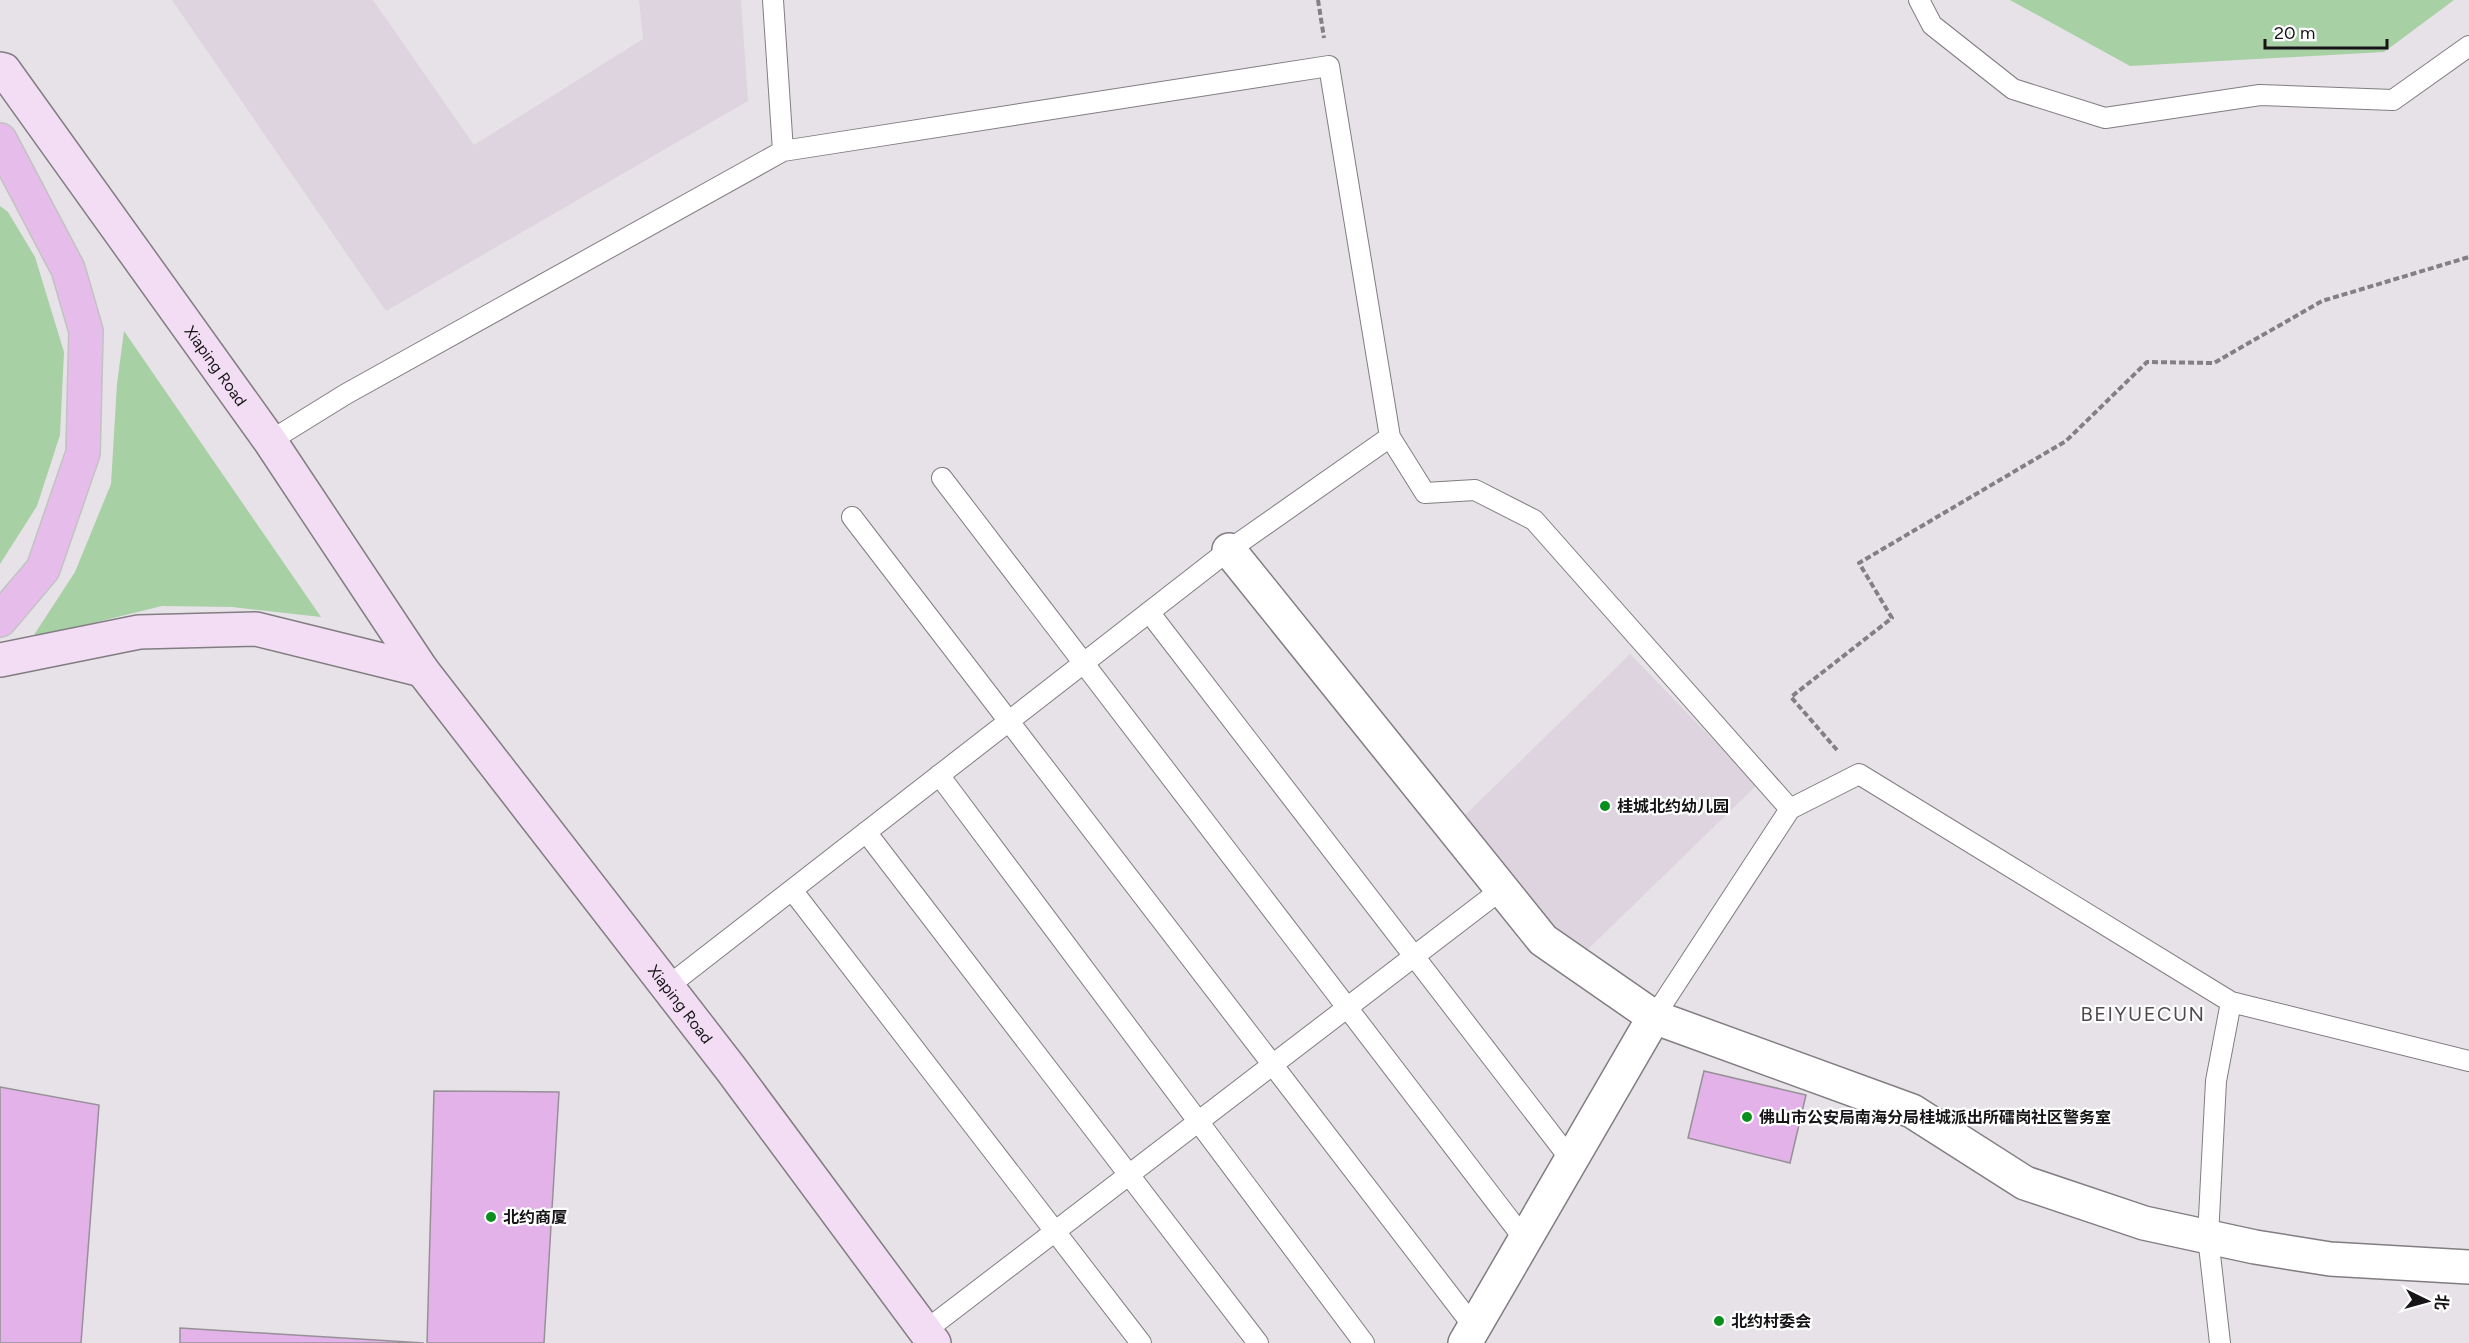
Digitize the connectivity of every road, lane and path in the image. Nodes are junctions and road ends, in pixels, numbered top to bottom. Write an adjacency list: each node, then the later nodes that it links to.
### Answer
1 (773, 0): 6 (lane)
2 (1919, 0): 3 (lane)
3 (2469, 46)
4 (0, 69): 11 (main road, Xiaping Road)
5 (0, 140): 8 (main road)
6 (783, 151): 10 (lane); 11 (lane)
7 (0, 184): 8 (main road)
8 (36, 211): 16 (main road)
9 (2469, 257): 21 (path)
10 (1390, 437): 14 (lane); 23 (lane)
11 (270, 441): 19 (main road, Xiaping Road)
12 (942, 478): 18 (lane)
13 (852, 517): 20 (lane)
14 (1229, 550): 15 (lane); 25 (street)
15 (1149, 612): 18 (lane); 27 (lane)
16 (0, 620)
17 (0, 660): 19 (main road)
18 (1083, 663): 20 (lane); 30 (lane)
19 (422, 670): 28 (main road, Xiaping Road)
20 (1008, 721): 22 (lane); 33 (lane)
21 (1858, 774): 23 (lane); 29 (lane)
22 (939, 776): 24 (lane); 34 (lane)
23 (1790, 809): 31 (lane)
24 (866, 832): 26 (lane); 36 (lane)
25 (1502, 889): 27 (lane); 31 (street)
26 (792, 890): 28 (lane); 37 (lane)
27 (1414, 956): 30 (lane); 35 (lane)
28 (667, 987): 42 (main road, Xiaping Road)
29 (2231, 1002): 32 (lane); 38 (lane)
30 (1347, 1008): 33 (lane); 39 (lane)
31 (1654, 1017): 35 (street); 38 (street)
32 (2469, 1061)
33 (1273, 1065): 34 (lane); 41 (lane)
34 (1199, 1122): 36 (lane); 45 (lane)
35 (1571, 1160): 39 (street)
36 (1129, 1175): 37 (lane); 44 (lane)
37 (1056, 1232): 42 (lane); 43 (lane)
38 (2208, 1237): 40 (street); 46 (lane)
39 (1525, 1240): 41 (street)
40 (2469, 1267)
41 (1469, 1335)
42 (930, 1337)
43 (1141, 1343)
44 (1258, 1343)
45 (1364, 1343)
46 (2220, 1343)

